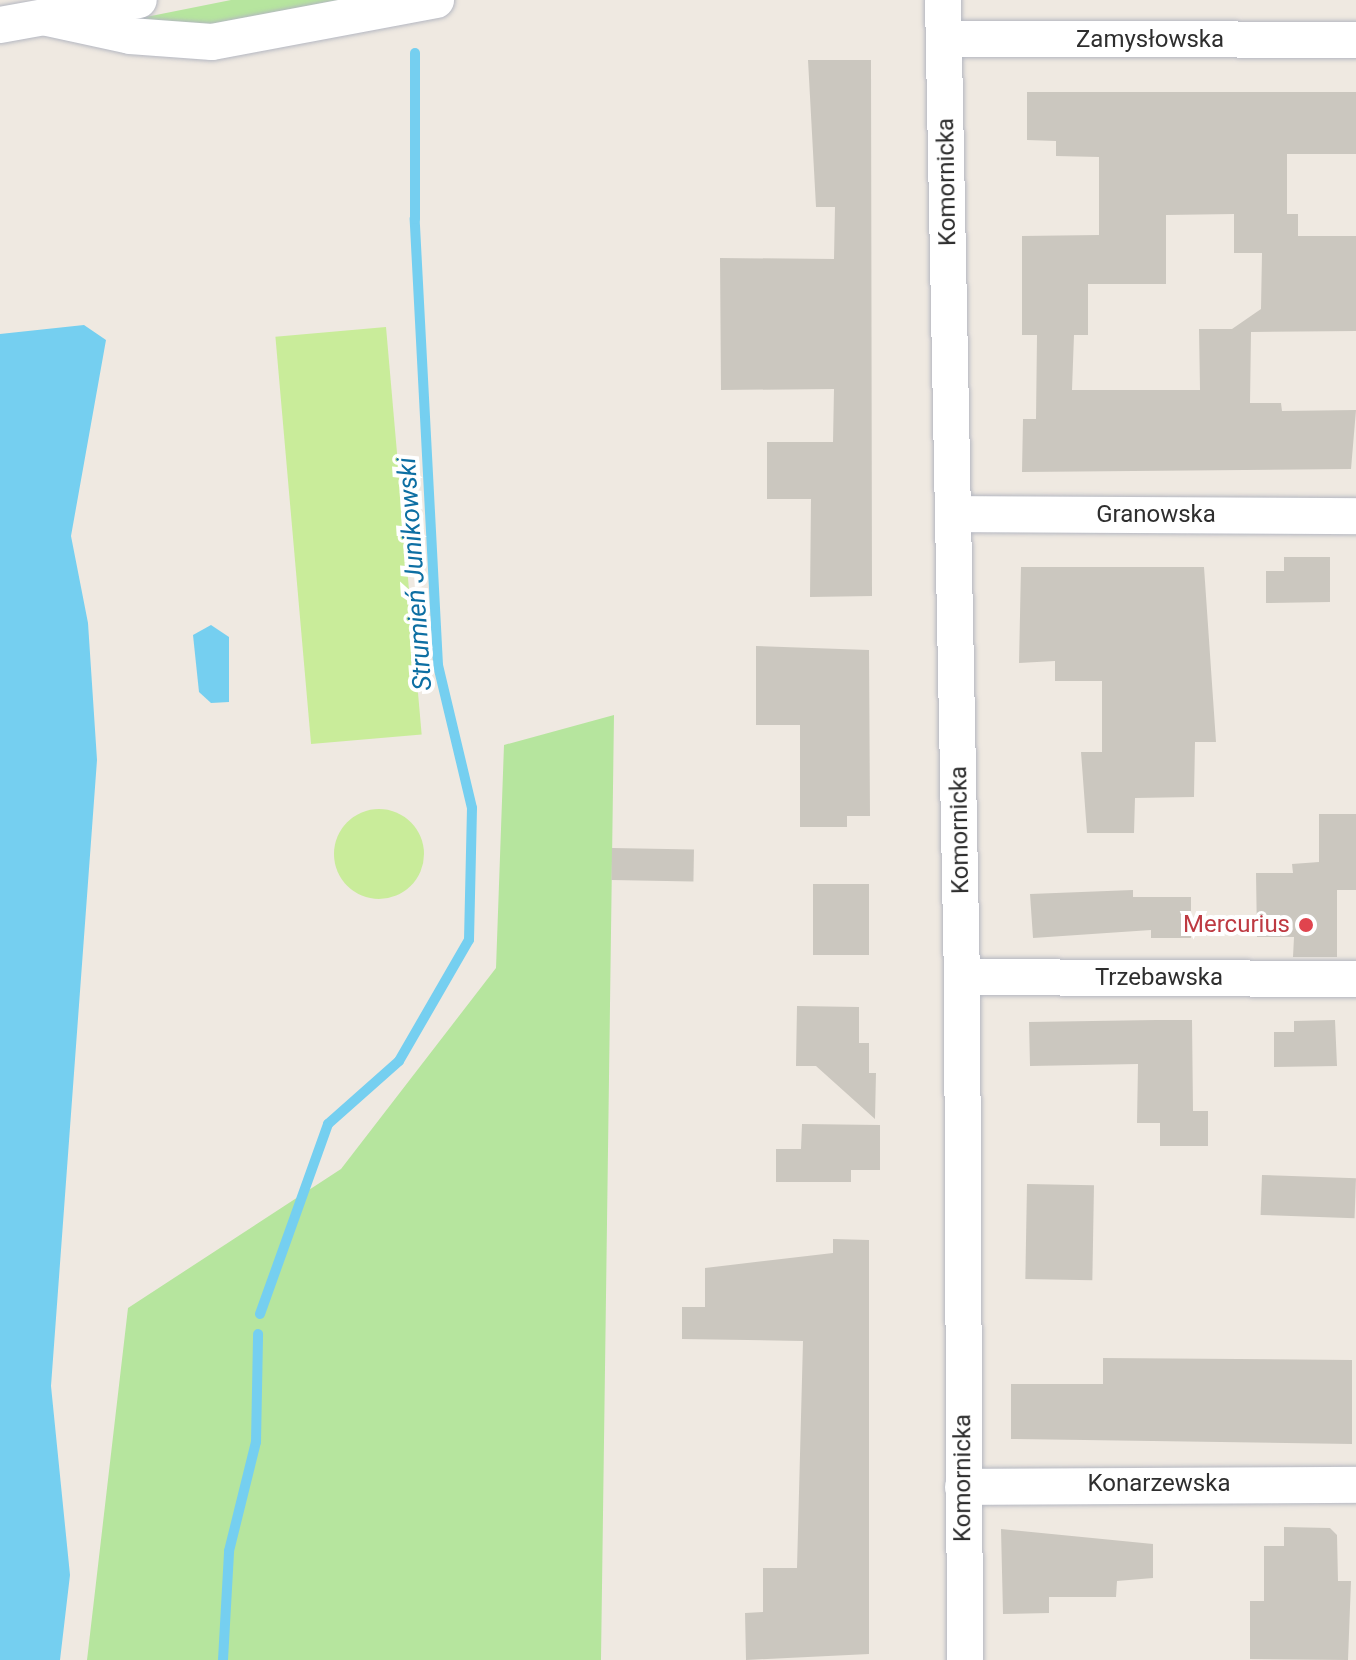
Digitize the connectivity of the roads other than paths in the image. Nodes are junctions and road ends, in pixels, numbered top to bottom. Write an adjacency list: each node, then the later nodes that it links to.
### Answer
1 (139, 0): 4 (street)
2 (436, 0): 4 (street)
3 (943, 0): 6 (street, Komornicka)
4 (47, 18): 5 (street)
5 (0, 25)
6 (944, 39): 7 (street, Zamysłowska); 8 (street, Komornicka)
7 (1356, 40)
8 (955, 514): 9 (street, Granowska); 10 (street, Komornicka)
9 (1356, 516)
10 (962, 977): 11 (street, Trzebawska); 13 (street, Komornicka)
11 (1356, 979)
12 (1356, 1485): 13 (street, Konarzewska)
13 (963, 1487): 14 (street, Komornicka)
14 (965, 1660)

